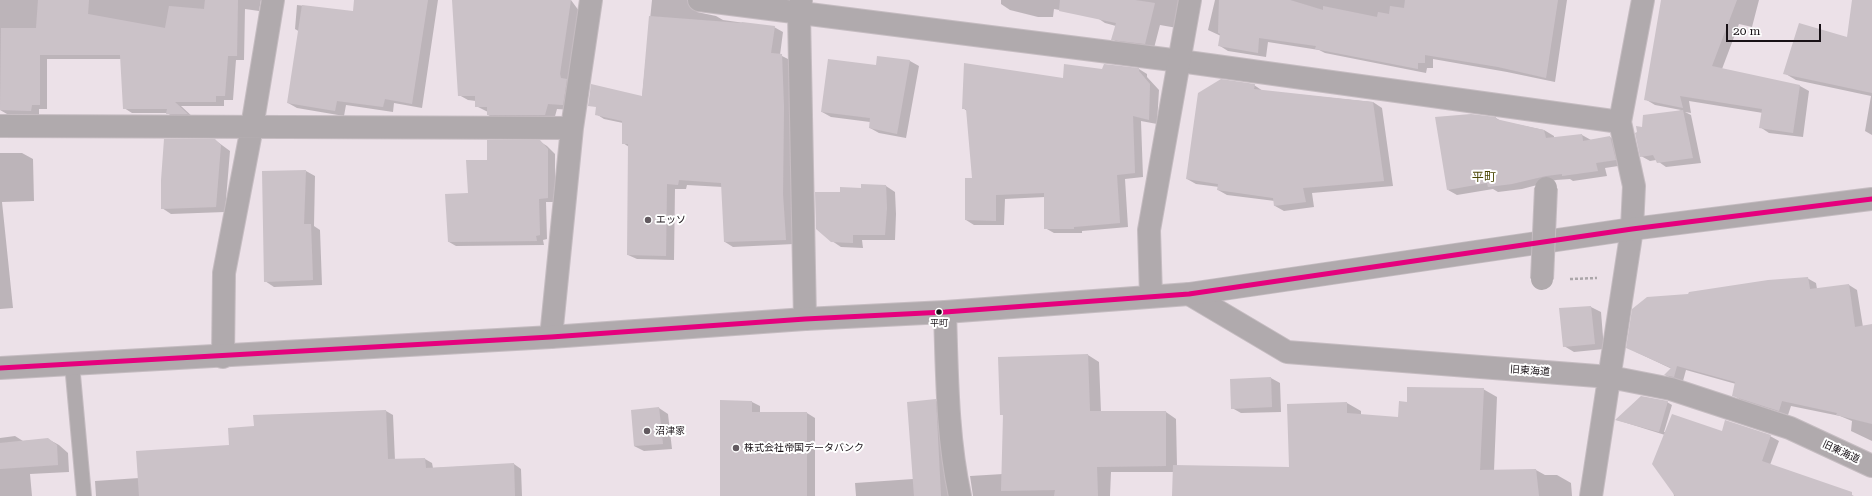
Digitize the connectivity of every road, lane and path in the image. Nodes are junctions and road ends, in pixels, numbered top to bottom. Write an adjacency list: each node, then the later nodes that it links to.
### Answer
1 (273, 0): 10 (street)
2 (591, 0): 11 (street)
3 (698, 0): 6 (street)
4 (1190, 0): 7 (street)
5 (1643, 0): 8 (street)
6 (800, 7): 7 (street); 19 (street)
7 (1180, 61): 8 (street); 17 (street)
8 (1620, 122): 14 (street)
9 (0, 126): 10 (street)
10 (252, 127): 11 (street); 21 (street)
11 (572, 128): 20 (street)
12 (1546, 188): 15 (street, bridge)
13 (1872, 200): 14 (street)
14 (1632, 229): 16 (street); 24 (street)
15 (1542, 279)
16 (1189, 294): 17 (street); 24 (street, 旧東海道)
17 (1151, 296): 18 (street)
18 (945, 312): 19 (street); 27 (street)
19 (806, 319): 20 (street)
20 (551, 337): 21 (street)
21 (223, 357): 22 (street)
22 (72, 364): 23 (street); 26 (lane)
23 (0, 368)
24 (1610, 376): 25 (street, 旧東海道); 28 (street)
25 (1872, 466)
26 (84, 496)
27 (960, 496)
28 (1591, 496)

